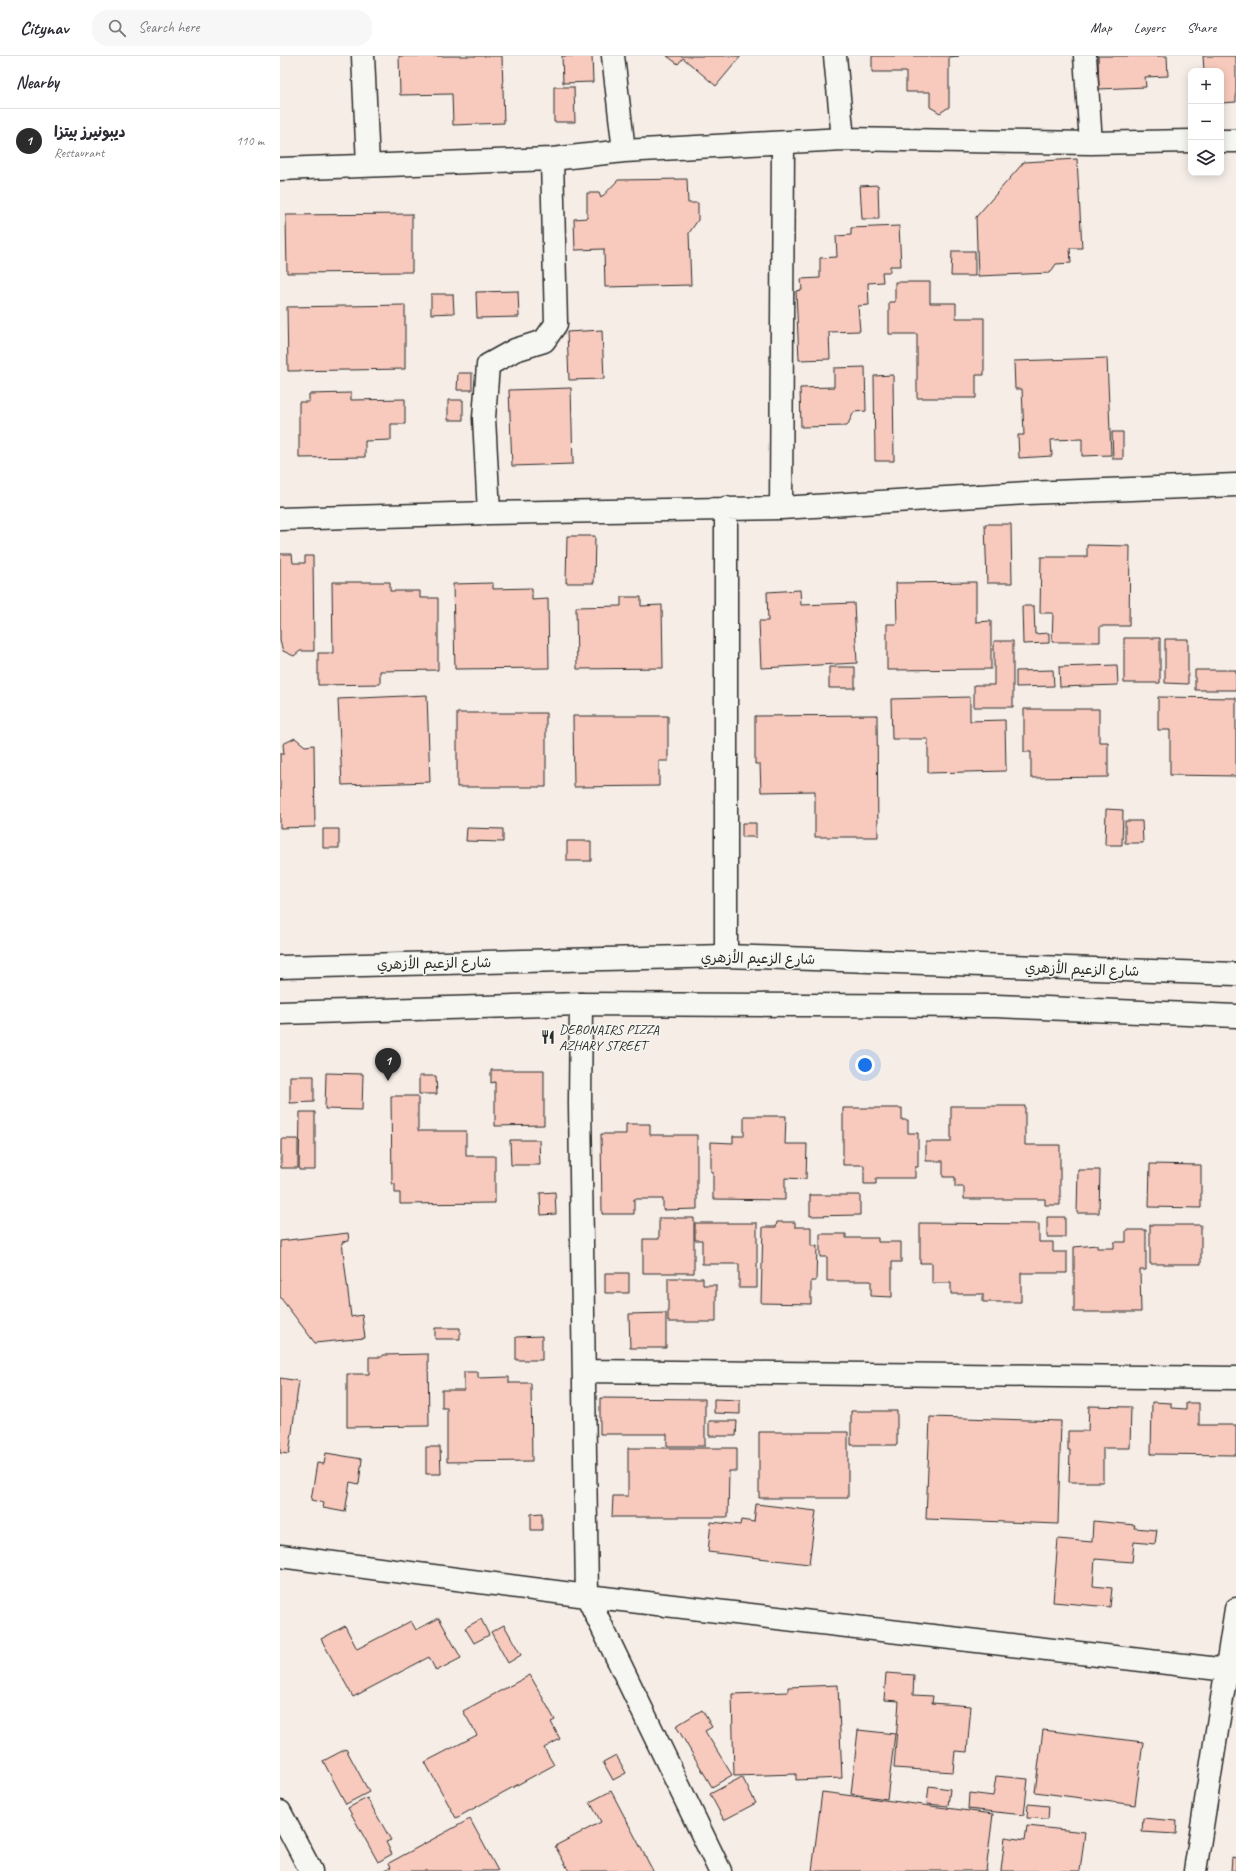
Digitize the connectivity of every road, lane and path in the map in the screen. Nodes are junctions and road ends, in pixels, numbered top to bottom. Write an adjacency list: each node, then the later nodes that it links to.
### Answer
1 (364, 56): 13 (street)
2 (613, 56): 11 (street)
3 (835, 56): 5 (street)
4 (1085, 56): 10 (street)
5 (843, 139): 9 (street); 10 (street)
6 (1188, 141): 10 (street)
7 (1224, 141): 8 (street)
8 (1236, 141)
9 (783, 143): 11 (street); 17 (street)
10 (1091, 143)
11 (624, 151): 12 (street)
12 (552, 160): 13 (street); 18 (street)
13 (368, 165): 14 (street)
14 (280, 169)
15 (1236, 485): 17 (street)
16 (726, 508): 17 (street); 18 (street); 20 (street)
17 (780, 508)
18 (489, 513): 19 (street)
19 (280, 519)
20 (726, 956): 21 (street, شارع الزعيم الأزهري); 22 (street, شارع الزعيم الأزهري)
21 (280, 967)
22 (1236, 974)
23 (581, 1004): 24 (street); 25 (street); 26 (street)
24 (280, 1013)
25 (1236, 1016)
26 (584, 1370): 27 (street); 29 (street)
27 (1236, 1378)
28 (280, 1556): 29 (street)
29 (587, 1596): 31 (street); 34 (street)
30 (1236, 1609): 31 (street)
31 (1231, 1671): 35 (street)
32 (280, 1812): 33 (street)
33 (311, 1871)
34 (720, 1871)
35 (1195, 1871)

